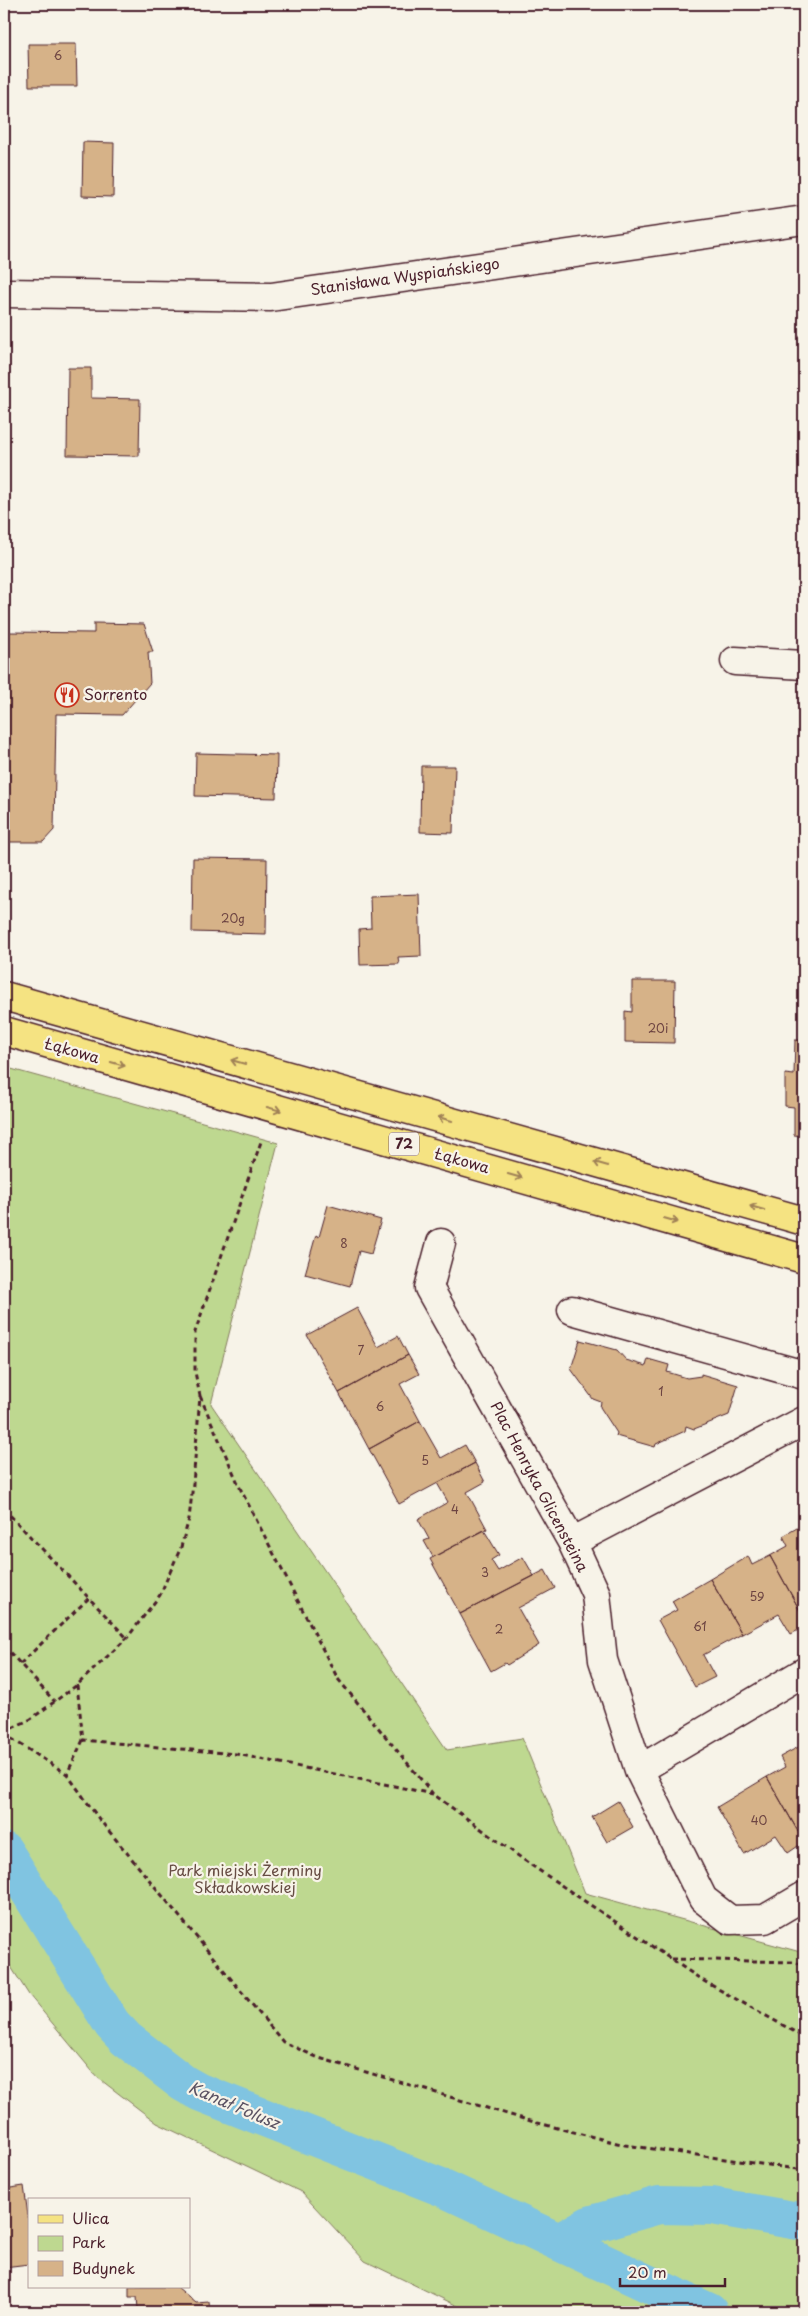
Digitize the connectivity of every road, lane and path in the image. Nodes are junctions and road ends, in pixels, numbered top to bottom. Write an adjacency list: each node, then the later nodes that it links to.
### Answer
1 (804, 220): 2 (street, Stanisława Wyspiańskiego)
2 (4, 293)
3 (735, 661): 4 (street)
4 (804, 665)
5 (4, 996): 8 (main road, 72, one-way to 5)
6 (4, 1031): 10 (main road, Łąkowa / 72, one-way to 10)
7 (263, 1138): 13 (path)
8 (804, 1221)
9 (441, 1243): 16 (street, Plac Henryka Glicensteina)
10 (804, 1259)
11 (572, 1310): 12 (street)
12 (804, 1375)
13 (200, 1396): 18 (path); 28 (path)
14 (804, 1421): 16 (street)
15 (4, 1509): 17 (path)
16 (572, 1542): 26 (street, Plac Henryka Glicensteina)
17 (89, 1598): 18 (path); 20 (path)
18 (127, 1638): 22 (path)
19 (4, 1646): 20 (path)
20 (20, 1664): 23 (path)
21 (804, 1672): 26 (street)
22 (77, 1685): 23 (path); 25 (path)
23 (55, 1702): 24 (path)
24 (4, 1733): 27 (path)
25 (84, 1740): 27 (path); 28 (path)
26 (639, 1770): 29 (street, Plac Henryka Glicensteina)
27 (67, 1774): 33 (path)
28 (433, 1794): 30 (path)
29 (804, 1896)
30 (670, 1959): 31 (path); 32 (path)
31 (804, 1965)
32 (804, 2037)
33 (804, 2170)

